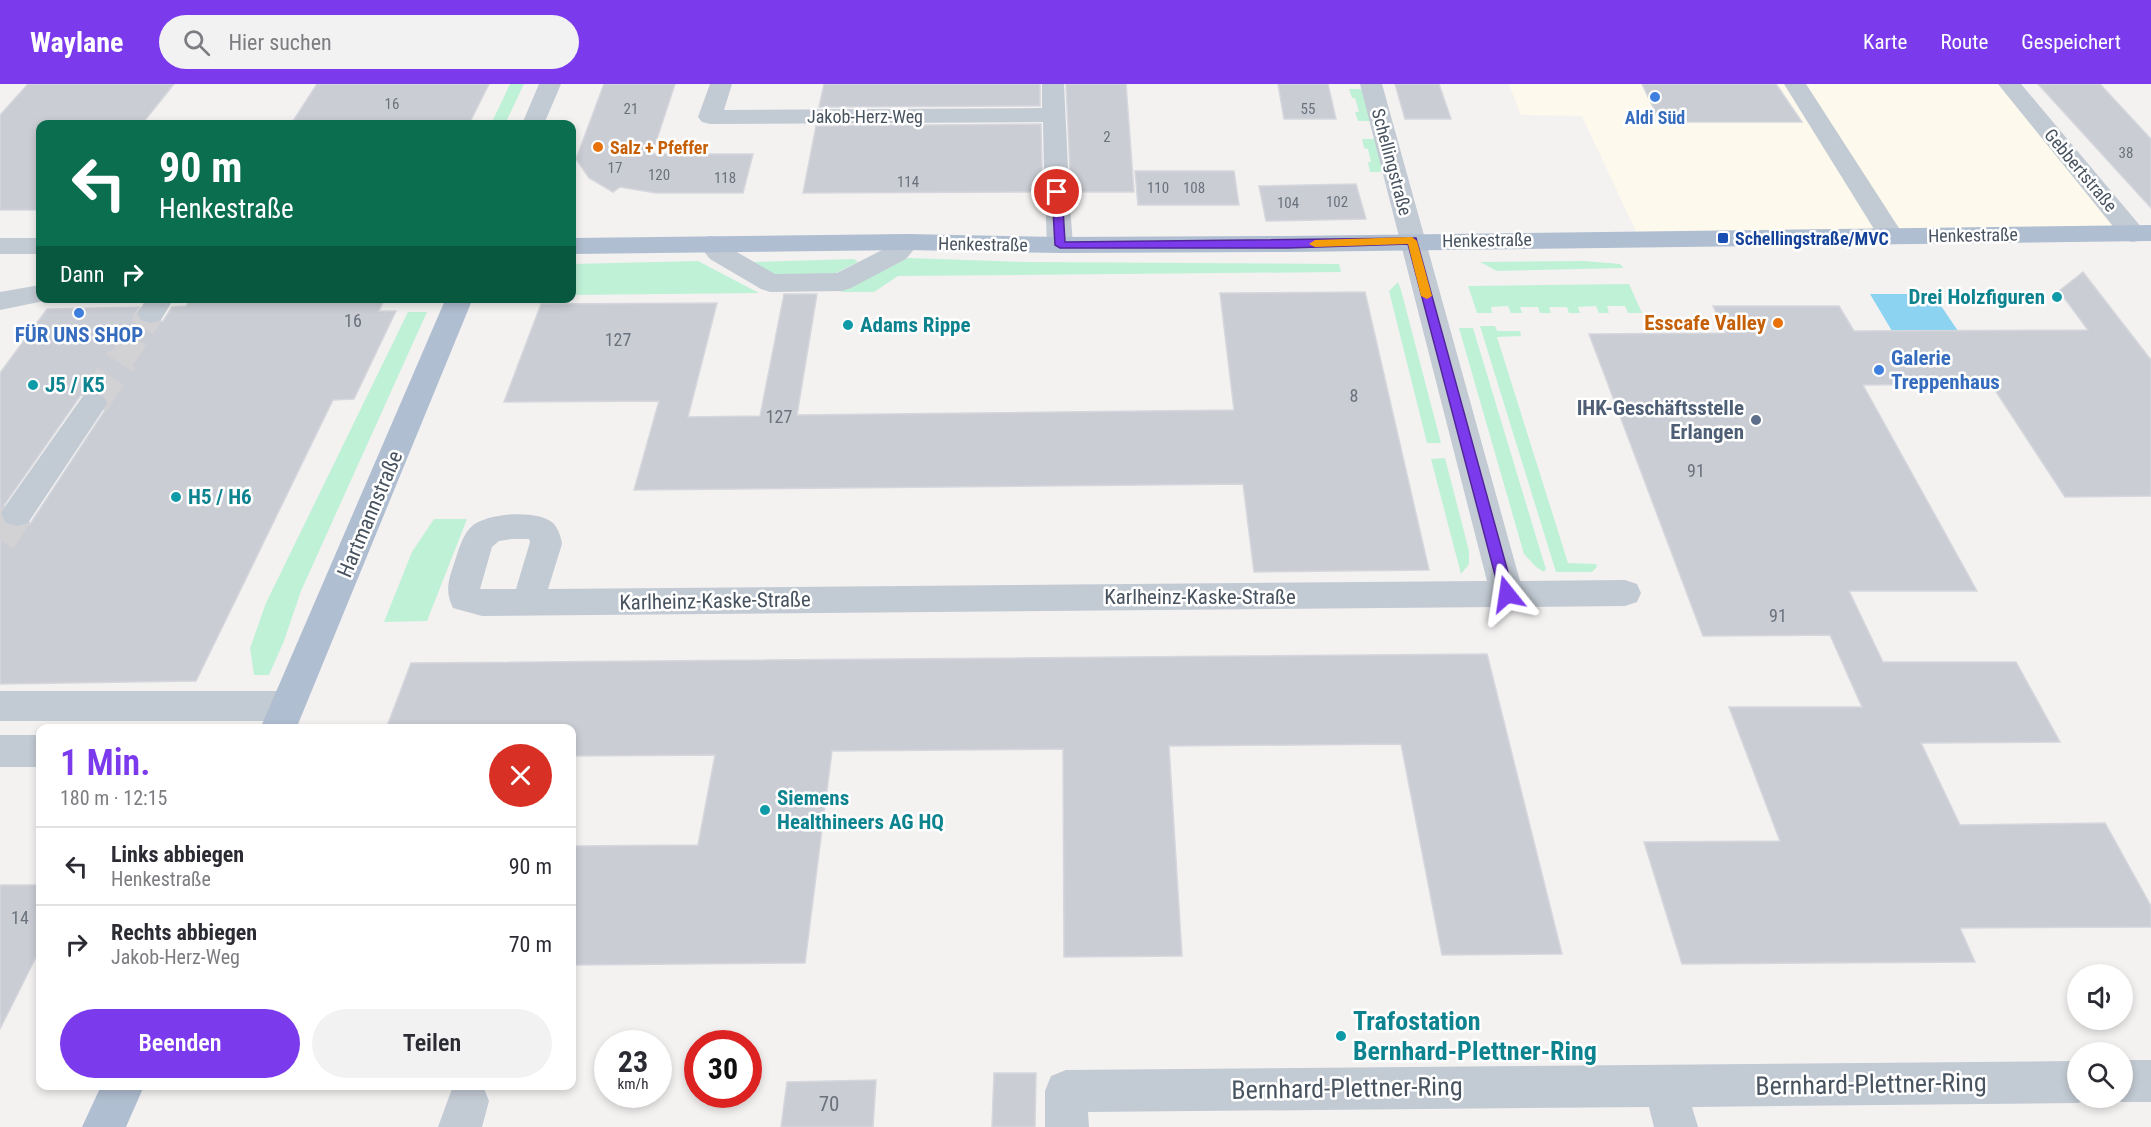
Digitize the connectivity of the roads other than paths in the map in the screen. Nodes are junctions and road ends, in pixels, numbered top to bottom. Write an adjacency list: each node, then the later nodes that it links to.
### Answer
1 (550, 84): 8 (street)
2 (721, 84): 7 (street, Jakob-Herz-Weg)
3 (1053, 84): 7 (street)
4 (1371, 84): 11 (street, Schellingstraße)
5 (1795, 84): 10 (street)
6 (2009, 84): 9 (street, Gebbertstraße)
7 (1055, 115): 14 (street)
8 (535, 120)
9 (2142, 234): 10 (main road, Henkestraße); 18 (main road, Gebbertstraße)
10 (1891, 236): 11 (main road, Henkestraße)
11 (1412, 241): 14 (main road, Henkestraße); 25 (street)
12 (907, 242): 13 (main road, Henkestraße); 13 (street); 14 (main road, Henkestraße)
13 (711, 244): 17 (main road, Henkestraße)
14 (1060, 245)
15 (0, 246): 16 (street)
16 (36, 246)
17 (576, 246)
18 (2151, 257)
19 (36, 294): 20 (street)
20 (0, 301)
21 (458, 303): 28 (main road, Hartmannstraße)
22 (93, 403): 23 (street)
23 (17, 514)
24 (1625, 593): 25 (street, Karlheinz-Kaske-Straße)
25 (1507, 594): 26 (street, Karlheinz-Kaske-Straße)
26 (528, 602)
27 (0, 706): 28 (street)
28 (283, 717)
29 (0, 751): 30 (street)
30 (36, 751)
31 (2133, 1081): 32 (street)
32 (2151, 1081)
33 (2067, 1082): 34 (street, Bernhard-Plettner-Ring)
34 (1664, 1085): 37 (street, Bernhard-Plettner-Ring); 38 (street)
35 (121, 1090): 36 (main road)
36 (104, 1127)
37 (1066, 1127)
38 (1676, 1127)

